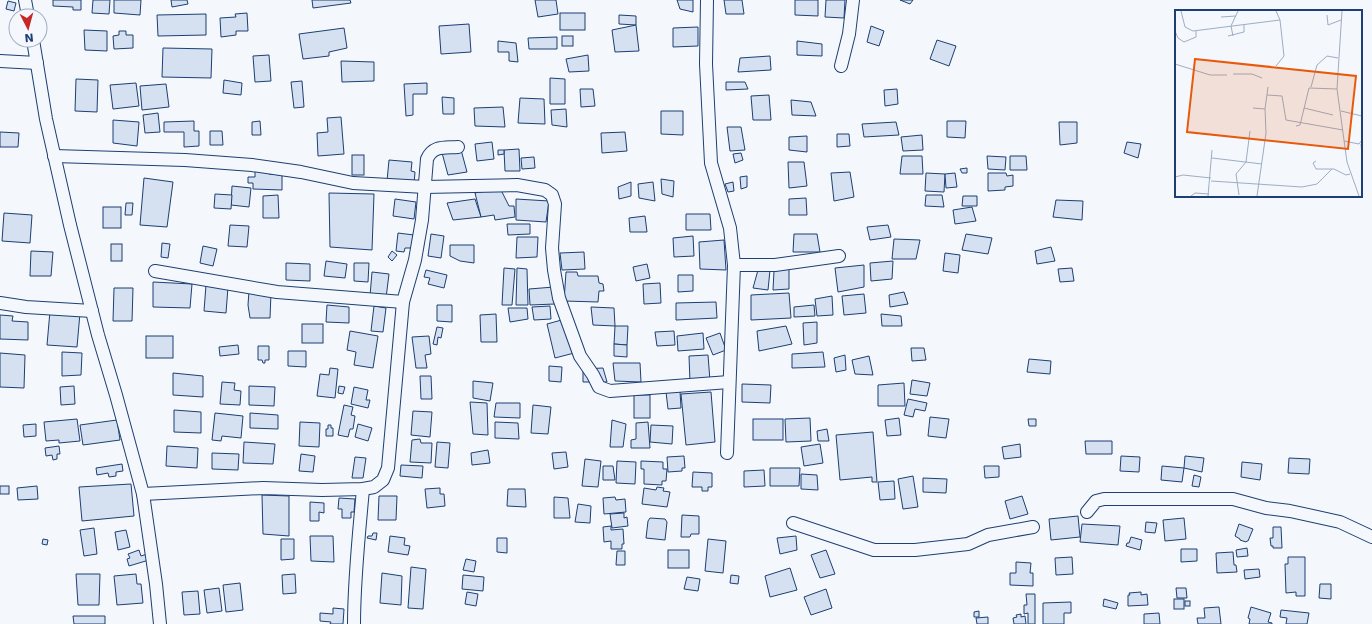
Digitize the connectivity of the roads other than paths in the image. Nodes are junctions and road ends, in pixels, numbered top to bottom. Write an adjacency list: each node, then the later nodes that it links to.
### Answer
1 (707, 0): 11 (street)
2 (853, 0): 6 (street)
3 (34, 48): 5 (street)
4 (0, 61): 5 (street)
5 (37, 63): 8 (street)
6 (841, 66)
7 (458, 147): 9 (street)
8 (54, 156): 9 (street); 15 (street)
9 (425, 187): 13 (street); 16 (street)
10 (839, 256): 11 (street)
11 (734, 265): 16 (street)
12 (155, 271): 13 (street)
13 (403, 302): 18 (street)
14 (0, 303): 15 (street)
15 (92, 311): 19 (street)
16 (729, 382): 17 (street)
17 (727, 453)
18 (363, 489): 19 (street); 25 (street)
19 (143, 494): 24 (street)
20 (1087, 512): 23 (street)
21 (793, 523): 22 (street)
22 (1033, 527)
23 (1372, 537)
24 (160, 624)
25 (354, 624)

